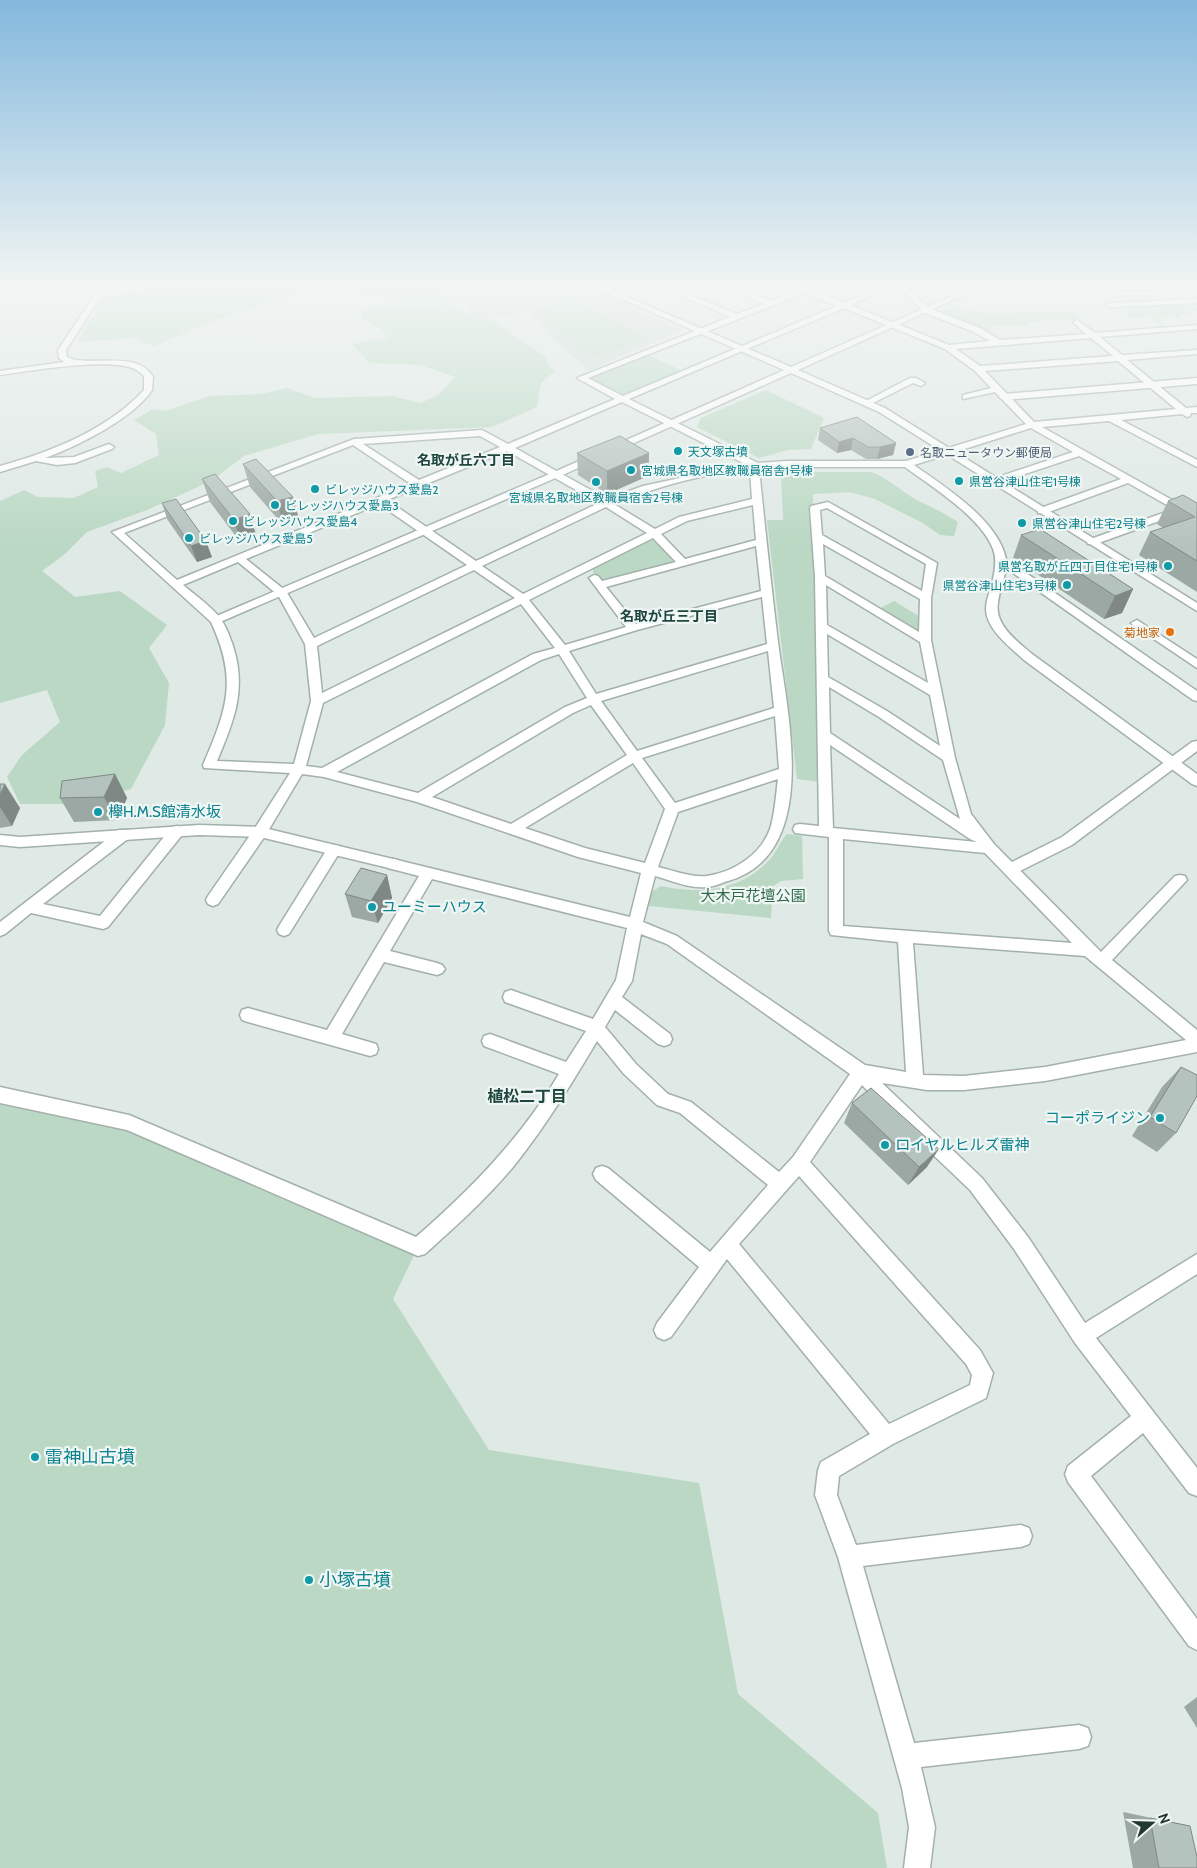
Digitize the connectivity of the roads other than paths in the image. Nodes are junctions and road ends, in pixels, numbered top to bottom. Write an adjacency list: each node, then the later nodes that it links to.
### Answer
1 (147, 373): 27 (street)
2 (593, 373): 14 (street)
3 (682, 373): 14 (street)
4 (784, 373): 20 (street)
5 (798, 373): 15 (street)
6 (982, 373): 11 (street)
7 (1137, 373): 10 (street)
8 (1197, 381): 10 (street)
9 (921, 383): 15 (street)
10 (1151, 385): 13 (street); 17 (street)
11 (996, 389): 12 (street); 13 (street)
12 (966, 397)
13 (1003, 397): 21 (street)
14 (621, 398): 20 (street); 24 (street)
15 (866, 403): 25 (street)
16 (1197, 410): 17 (street)
17 (1183, 412): 18 (street); 19 (street)
18 (1111, 418): 21 (street); 29 (street)
19 (1197, 418)
20 (669, 423): 30 (street); 32 (street)
21 (1032, 425): 25 (street); 26 (street)
22 (354, 442): 24 (street); 35 (street); 53 (street)
23 (109, 447): 27 (street)
24 (506, 448): 32 (street); 35 (street)
25 (947, 452): 28 (street); 34 (street)
26 (1081, 452): 33 (street); 34 (street)
27 (36, 459): 31 (street)
28 (907, 464): 30 (street); 48 (street)
29 (1197, 464)
30 (754, 465): 37 (street); 38 (street)
31 (0, 469)
32 (555, 474): 38 (street); 42 (street)
33 (1129, 479): 39 (street); 40 (street)
34 (995, 481): 40 (street)
35 (418, 484): 36 (street)
36 (380, 500): 42 (street); 47 (street)
37 (756, 501): 43 (street); 45 (street)
38 (606, 502): 43 (street); 50 (street)
39 (1182, 509): 41 (street); 46 (street)
40 (1042, 510): 46 (street)
41 (1197, 518)
42 (425, 530): 50 (street); 55 (street)
43 (654, 533): 49 (street); 51 (street)
44 (818, 537): 52 (street); 57 (street); 57 (street)
45 (760, 542): 49 (street); 56 (street)
46 (1092, 542): 59 (street)
47 (239, 558): 53 (street); 55 (street)
48 (1001, 560): 71 (street); 79 (street)
49 (683, 564): 54 (street)
50 (475, 566): 58 (street); 65 (street)
51 (584, 569): 54 (street); 58 (street)
52 (820, 577): 62 (street); 64 (street)
53 (176, 584): 60 (street)
54 (600, 585): 63 (street)
55 (282, 593): 60 (street); 65 (street)
56 (766, 593): 63 (street); 66 (street)
57 (926, 598): 64 (street)
58 (523, 599): 67 (street); 73 (street)
59 (1197, 608)
60 (216, 620): 80 (street)
61 (1137, 623): 68 (street)
62 (821, 626): 69 (street); 70 (street)
63 (633, 628): 67 (street)
64 (925, 640): 70 (street)
65 (310, 644): 73 (street)
66 (773, 646): 72 (street); 74 (street)
67 (562, 649): 72 (street); 82 (street)
68 (1197, 664)
69 (822, 678): 75 (street); 78 (street)
70 (936, 693): 78 (street)
71 (1197, 697)
72 (594, 700): 77 (street); 84 (street)
73 (318, 701): 80 (street)
74 (780, 710): 77 (street); 81 (street)
75 (824, 735): 90 (street); 93 (street)
76 (1197, 745): 79 (street)
77 (635, 756): 85 (street); 87 (street)
78 (949, 758): 93 (street)
79 (1171, 763): 83 (street); 95 (street)
80 (299, 768): 82 (street); 89 (street)
81 (786, 772): 85 (street); 96 (street)
82 (324, 773): 84 (street)
83 (1197, 781)
84 (420, 798): 87 (street)
85 (672, 809): 96 (street)
86 (800, 829): 90 (street)
87 (511, 830): 96 (street)
88 (176, 831): 89 (street); 91 (street); 100 (street)
89 (260, 832): 94 (street); 99 (street)
90 (831, 832): 93 (street); 104 (street)
91 (124, 834): 92 (street); 100 (street)
92 (0, 840)
93 (986, 844): 95 (street)
94 (334, 850): 97 (street); 103 (street)
95 (1011, 869): 105 (street)
96 (649, 870): 101 (street)
97 (428, 873): 101 (street); 106 (street)
98 (1180, 880): 107 (street)
99 (213, 900)
100 (29, 907): 102 (street)
101 (635, 925): 110 (street); 120 (street)
102 (0, 930)
103 (284, 930)
104 (905, 938): 105 (street); 121 (street)
105 (1089, 950): 107 (street)
106 (380, 955): 108 (street); 113 (street)
107 (1102, 961): 115 (street)
108 (437, 970)
109 (511, 997): 112 (street)
110 (613, 999): 112 (street); 114 (street)
111 (248, 1015): 113 (street)
112 (595, 1027): 119 (street); 125 (street)
113 (331, 1038): 118 (street)
114 (664, 1038)
115 (1197, 1040)
116 (490, 1041): 119 (street)
117 (1197, 1045): 121 (street)
118 (370, 1049)
119 (570, 1071): 122 (street)
120 (862, 1072): 121 (street); 123 (street); 130 (street)
121 (914, 1081)
122 (0, 1096)
123 (799, 1163): 125 (street); 132 (street)
124 (602, 1174): 128 (street)
125 (780, 1184): 126 (street)
126 (727, 1244): 128 (street); 132 (street)
127 (1197, 1263): 130 (street)
128 (711, 1265): 129 (street)
129 (664, 1330)
130 (1082, 1336): 131 (street)
131 (1145, 1418): 133 (street); 136 (street)
132 (886, 1437): 135 (street)
133 (1197, 1485)
134 (1021, 1536): 135 (street)
135 (848, 1557): 138 (street)
136 (1197, 1638)
137 (1079, 1738): 138 (street)
138 (905, 1756): 139 (street)
139 (917, 1868)

